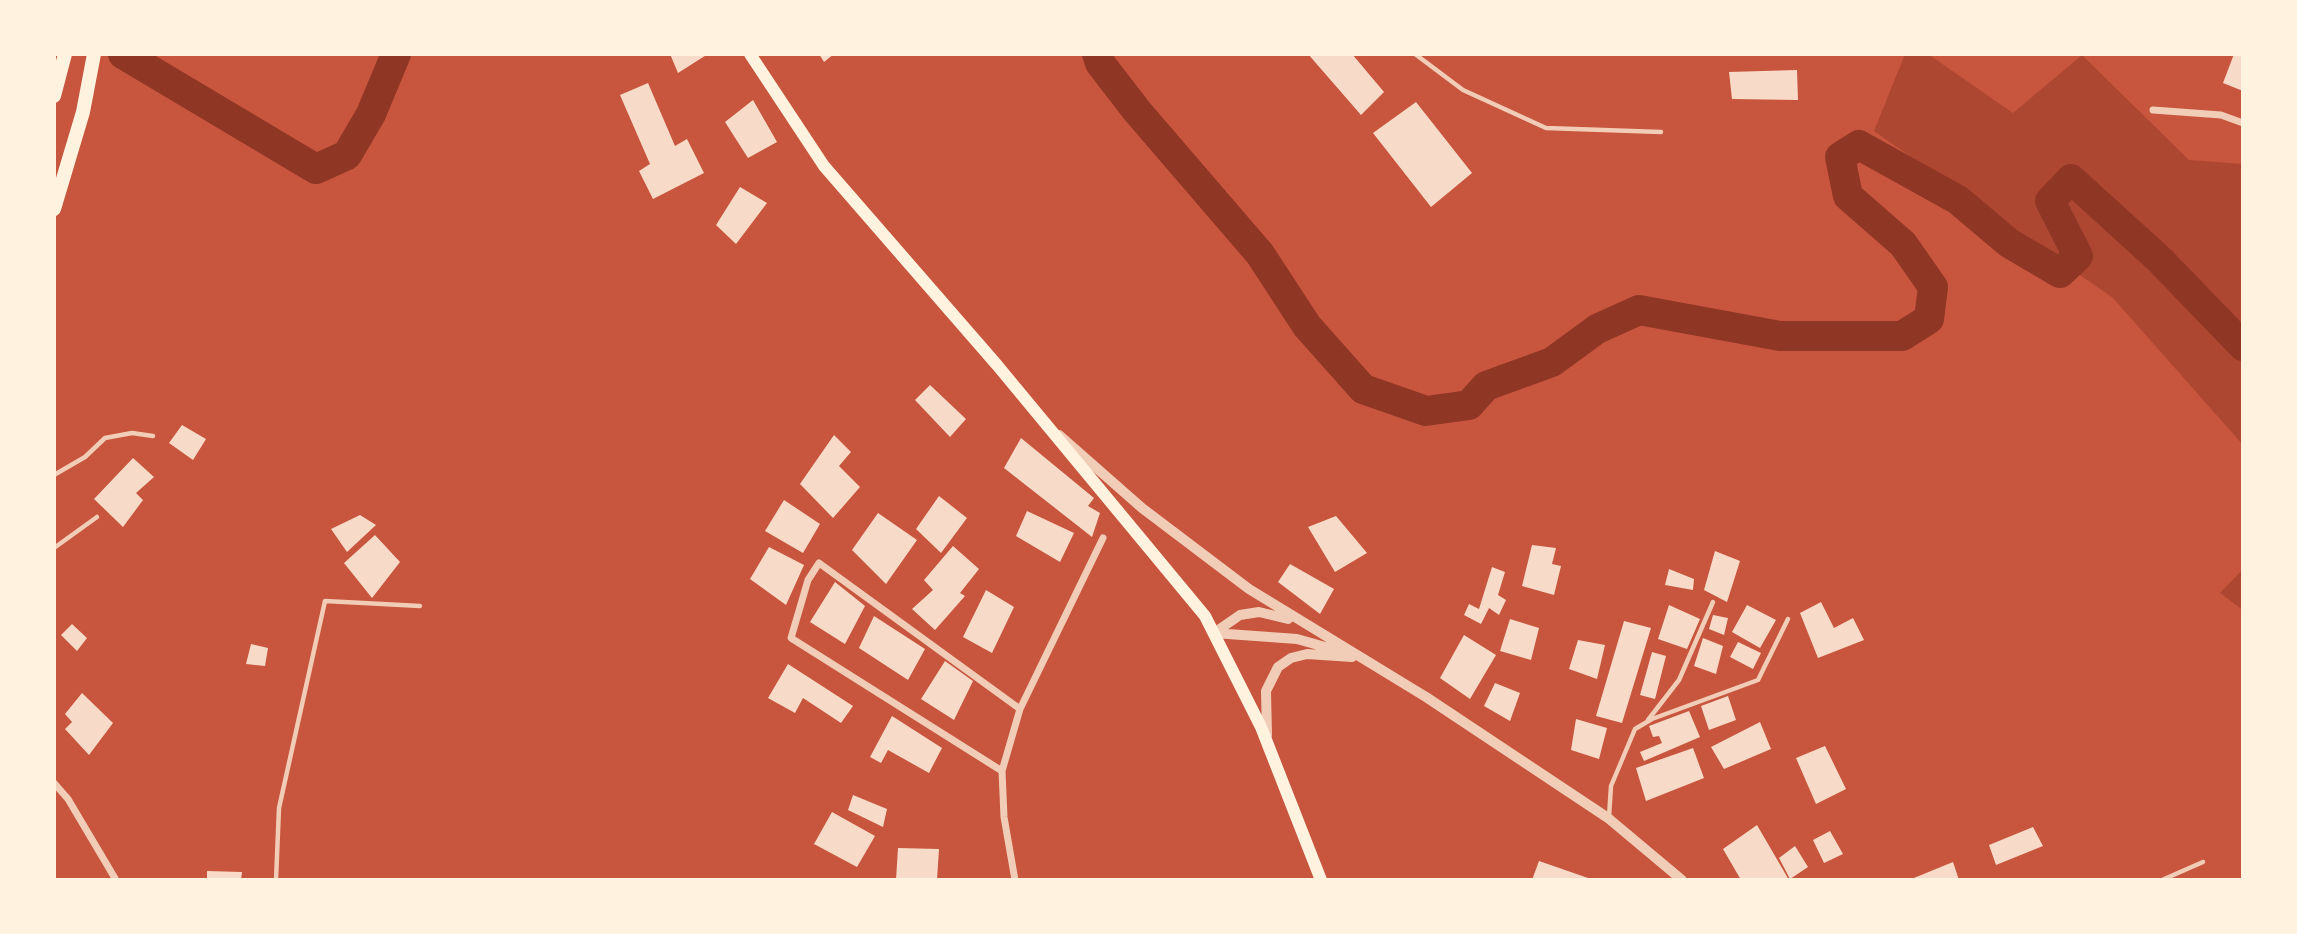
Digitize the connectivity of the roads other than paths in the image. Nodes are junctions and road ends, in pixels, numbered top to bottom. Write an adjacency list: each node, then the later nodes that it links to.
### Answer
1 (65, 54): 5 (highway)
2 (94, 54): 9 (highway)
3 (750, 54): 10 (main road)
4 (1415, 54): 8 (lane)
5 (54, 96)
6 (2152, 110): 7 (street)
7 (2243, 122)
8 (1661, 132)
9 (54, 209)
10 (1045, 422): 19 (street); 20 (main road)
11 (153, 436): 12 (lane)
12 (54, 475)
13 (97, 517): 15 (lane)
14 (1103, 538): 22 (street)
15 (54, 548)
16 (1713, 602): 23 (lane)
17 (420, 606): 30 (lane)
18 (1788, 619): 23 (lane)
19 (1310, 627): 20 (street); 21 (street)
20 (1214, 632): 21 (street); 24 (main road)
21 (1358, 658): 24 (street); 27 (street)
22 (1020, 709): 25 (street); 25 (street)
23 (1645, 723): 27 (lane)
24 (1268, 743): 32 (main road)
25 (1002, 771): 31 (street)
26 (54, 783): 29 (street)
27 (1608, 817): 33 (street)
28 (2203, 862): 34 (lane)
29 (116, 880)
30 (276, 880)
31 (1015, 880)
32 (1321, 880)
33 (1682, 880)
34 (2162, 880)

